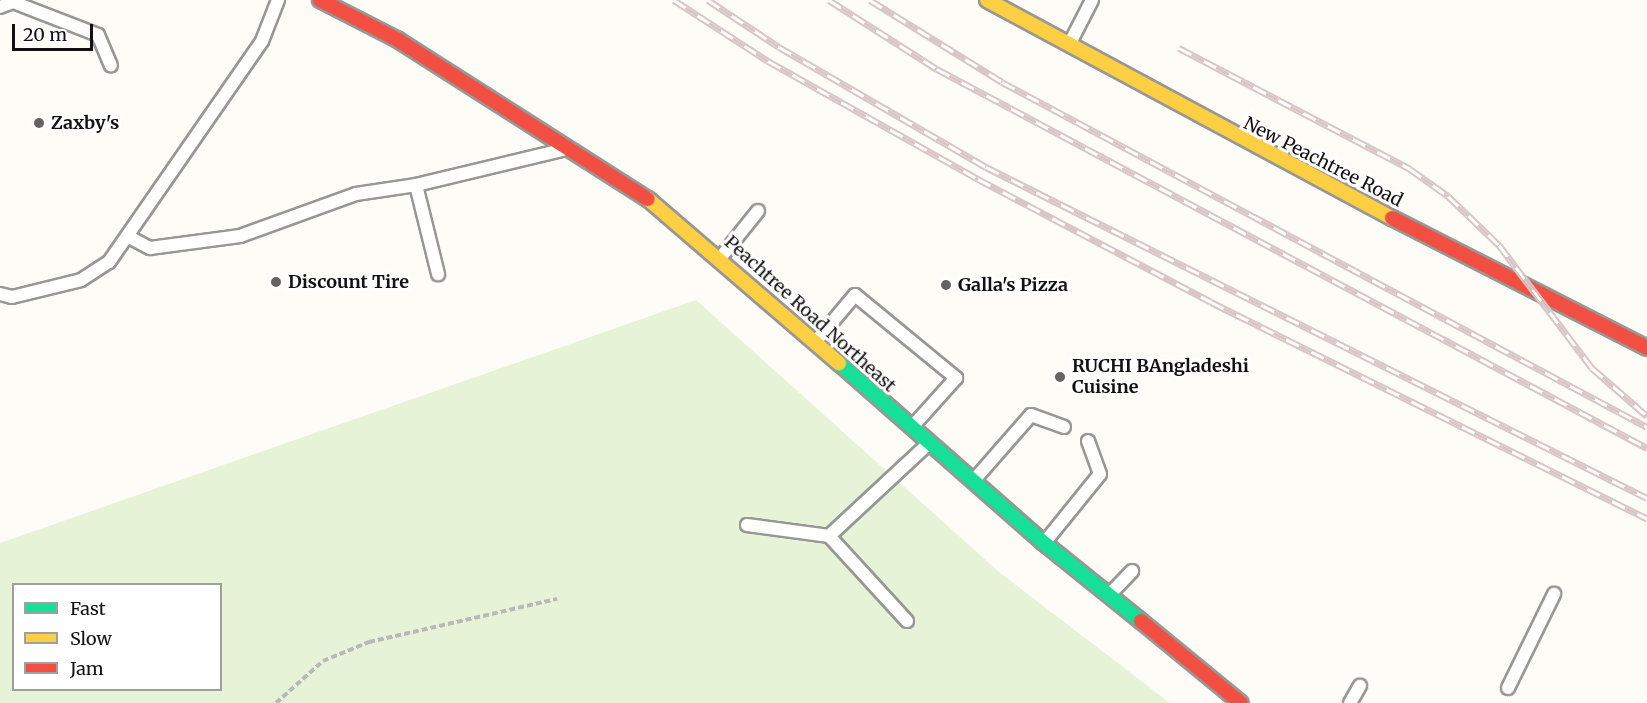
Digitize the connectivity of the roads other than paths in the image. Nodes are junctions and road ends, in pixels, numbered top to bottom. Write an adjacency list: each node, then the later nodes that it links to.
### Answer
1 (278, 0): 11 (lane)
2 (320, 0): 8 (main road, Peachtree Road Northeast)
3 (987, 0): 6 (main road, New Peachtree Road)
4 (1092, 0): 6 (lane)
5 (0, 7): 7 (lane)
6 (1068, 47): 16 (main road, New Peachtree Road)
7 (111, 65)
8 (570, 148): 9 (lane); 12 (main road, Peachtree Road Northeast)
9 (416, 185): 11 (lane); 13 (lane)
10 (758, 211): 12 (lane)
11 (129, 237): 14 (lane)
12 (720, 258): 15 (main road, Peachtree Road Northeast)
13 (438, 274)
14 (0, 294)
15 (814, 343): 18 (main road, Peachtree Road Northeast); 18 (lane)
16 (1647, 348)
17 (1064, 427): 21 (lane)
18 (911, 428): 20 (main road, Peachtree Road Northeast)
19 (1088, 441): 24 (lane)
20 (930, 442): 21 (main road, Peachtree Road Northeast); 23 (lane)
21 (974, 480): 24 (main road, Peachtree Road Northeast)
22 (747, 525): 23 (lane)
23 (829, 536): 28 (lane)
24 (1044, 543): 27 (main road, Peachtree Road Northeast)
25 (1132, 571): 27 (lane)
26 (1554, 594): 30 (lane)
27 (1109, 595): 31 (main road, Peachtree Road Northeast)
28 (907, 621)
29 (1360, 686): 32 (lane)
30 (1508, 688)
31 (1241, 703)
32 (1350, 703)

